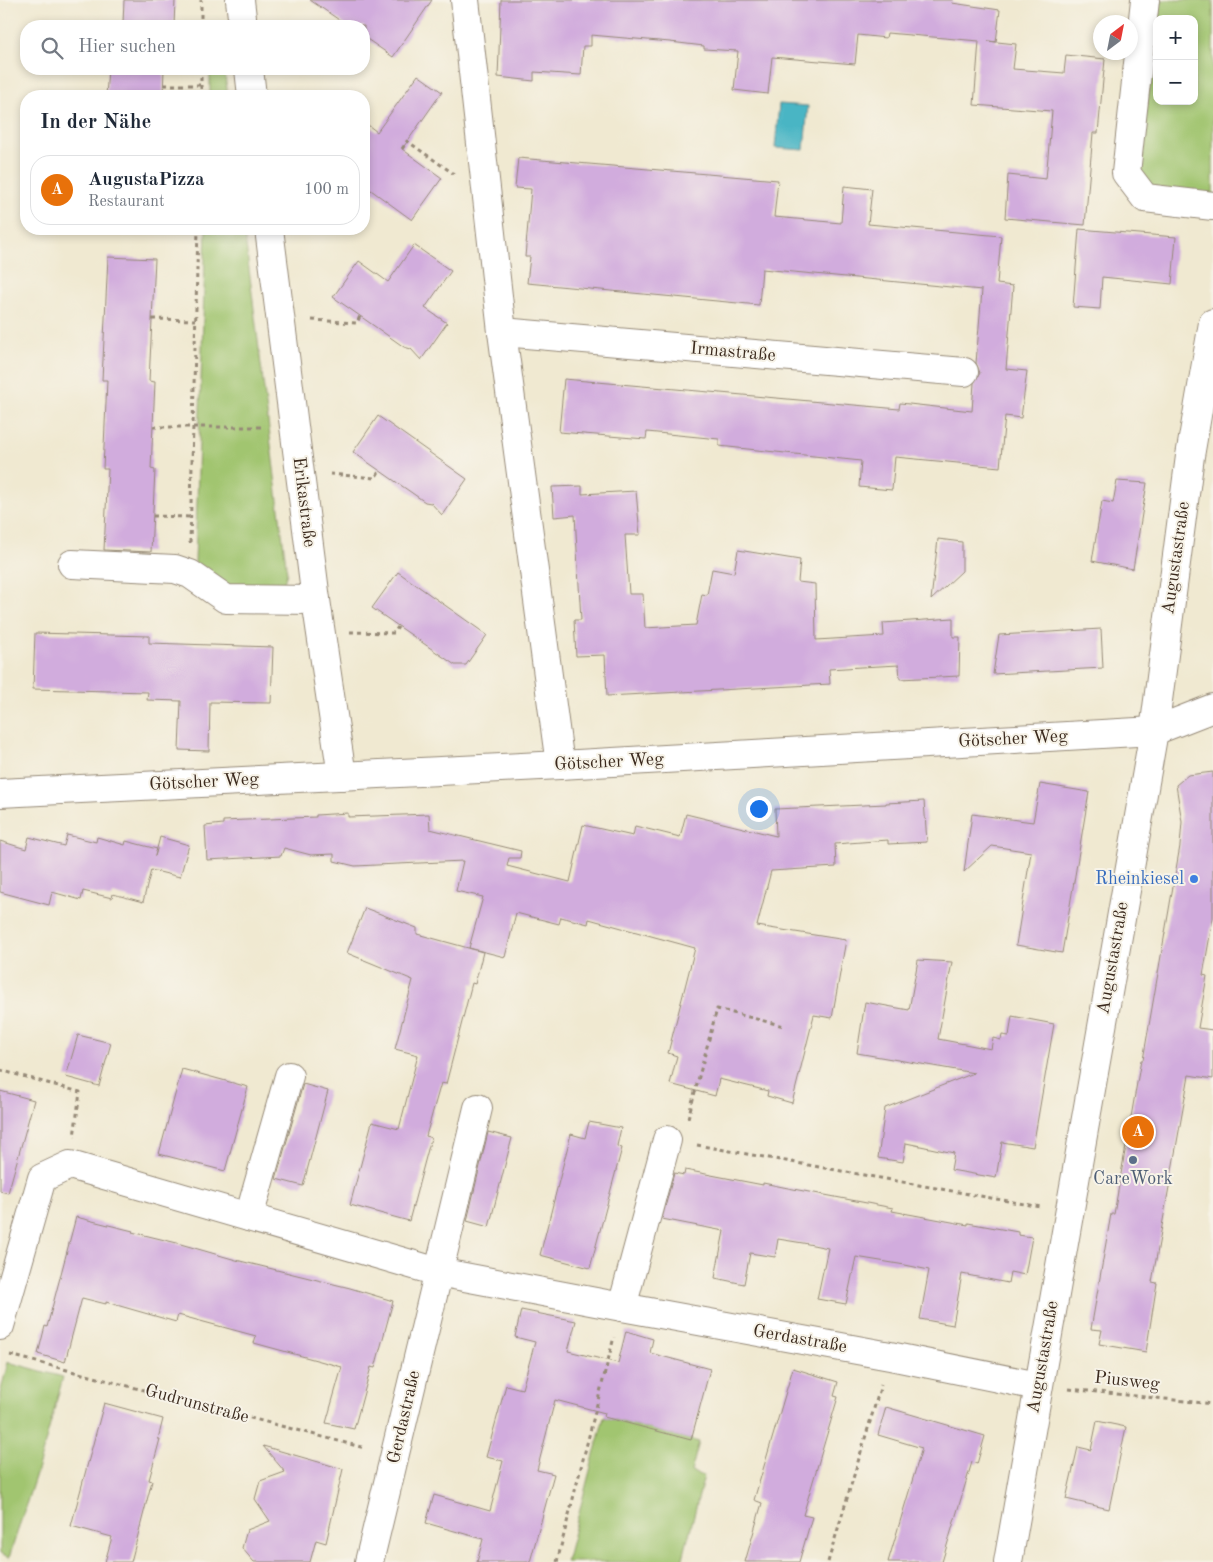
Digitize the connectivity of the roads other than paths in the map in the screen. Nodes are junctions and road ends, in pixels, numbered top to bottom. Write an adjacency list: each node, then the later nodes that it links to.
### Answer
1 (240, 0): 4 (street)
2 (465, 0): 10 (street)
3 (1145, 0): 7 (street)
4 (242, 20)
5 (250, 75): 6 (street)
6 (251, 90)
7 (1213, 206)
8 (270, 235): 13 (street, Erikastraße)
9 (1213, 323): 15 (street, Augustastraße)
10 (502, 332): 11 (street, Irmastraße); 16 (street)
11 (964, 372)
12 (72, 564): 13 (street)
13 (316, 600): 17 (street, Erikastraße)
14 (1213, 708): 15 (street, Götscher Weg)
15 (1154, 731): 16 (street, Götscher Weg); 26 (street, Augustastraße)
16 (560, 765): 17 (street, Götscher Weg)
17 (342, 776): 18 (street, Götscher Weg)
18 (0, 792)
19 (289, 1076): 22 (street)
20 (478, 1108): 23 (street, Gerdastraße)
21 (674, 1141): 24 (street)
22 (249, 1217): 23 (street); 25 (street)
23 (438, 1272): 24 (street, Gerdastraße); 27 (street, Gerdastraße)
24 (622, 1308): 26 (street, Gerdastraße)
25 (0, 1326)
26 (1038, 1386): 28 (street, Augustastraße)
27 (369, 1562)
28 (1008, 1562)

